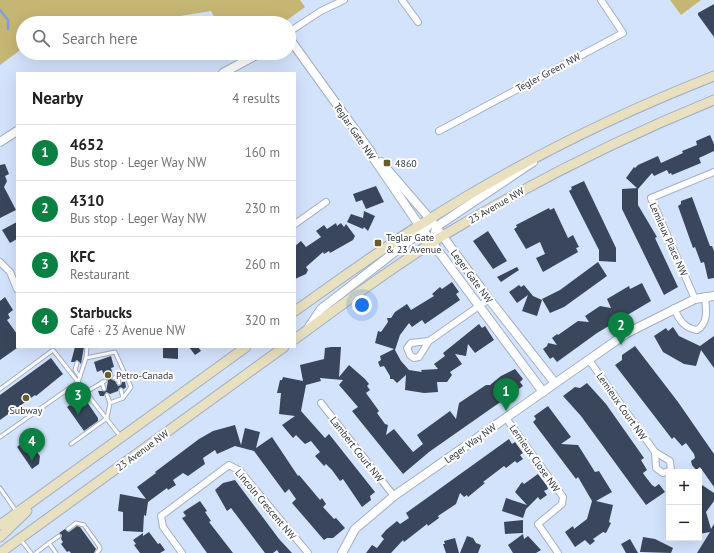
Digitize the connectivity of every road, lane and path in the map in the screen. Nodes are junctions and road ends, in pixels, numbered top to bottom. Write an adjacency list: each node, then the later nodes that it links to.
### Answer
1 (344, 0): 5 (street)
2 (402, 0): 4 (street)
3 (601, 0): 11 (street, Tegler Green NW)
4 (418, 22)
5 (296, 28)
6 (296, 48): 15 (street, Teglar Gate NW)
7 (247, 60): 8 (street)
8 (225, 72)
9 (714, 76): 14 (main road)
10 (714, 100): 22 (main road, 23 Avenue NW)
11 (439, 131)
12 (16, 132): 13 (street)
13 (0, 142)
14 (548, 151): 18 (main road); 20 (street)
15 (371, 152): 18 (street, Leger Gate NW); 21 (street, Teglar Gate NW)
16 (714, 172): 29 (street, Lemieux Place NW)
17 (326, 202): 19 (street)
18 (430, 219): 20 (street, Leger Gate NW); 21 (main road)
19 (296, 223)
20 (436, 227): 22 (street, Leger Gate NW); 23 (street)
21 (421, 228): 23 (street, Leger Gate NW); 32 (main road); 33 (street)
22 (443, 236): 23 (main road, 23 Avenue NW); 28 (street, Leger Gate NW)
23 (433, 242): 30 (street, Leger Gate NW); 33 (main road, 23 Avenue NW)
24 (0, 262): 25 (street)
25 (16, 287)
26 (705, 296): 27 (street, Leger Way NW); 29 (street, Leger Way NW); 31 (street)
27 (714, 296)
28 (489, 299): 30 (street); 48 (street, Leger Gate NW)
29 (695, 299): 31 (street, Leger Way NW)
30 (480, 307): 35 (street); 53 (street, Leger Gate NW)
31 (674, 308): 42 (street, Leger Way NW)
32 (296, 310)
33 (307, 330): 34 (main road, 23 Avenue NW)
34 (296, 338)
35 (430, 341)
36 (87, 348): 41 (lane)
37 (112, 348): 40 (lane)
38 (245, 348): 61 (main road)
39 (283, 348): 72 (main road, 23 Avenue NW)
40 (114, 352): 41 (lane); 44 (lane)
41 (86, 358): 45 (lane)
42 (589, 360): 48 (street, Leger Way NW); 63 (street, Lemieux Court NW)
43 (77, 363): 45 (lane)
44 (125, 374): 47 (lane); 55 (lane)
45 (80, 377): 46 (lane)
46 (78, 382): 49 (lane); 52 (lane); 60 (lane)
47 (119, 383)
48 (556, 383): 53 (street, Leger Way NW)
49 (0, 389)
50 (104, 389): 52 (lane)
51 (121, 390): 55 (lane)
52 (86, 392): 58 (lane)
53 (543, 392): 59 (street, Leger Way NW)
54 (107, 395): 56 (lane)
55 (123, 398): 56 (lane)
56 (110, 403): 58 (lane)
57 (321, 403): 66 (street, Lambert Court NW)
58 (106, 418): 61 (lane); 62 (lane)
59 (506, 418): 66 (street, Leger Way NW); 82 (street, Lemieux Close NW)
60 (0, 437)
61 (121, 438): 65 (main road)
62 (71, 444)
63 (655, 452)
64 (0, 488): 67 (lane)
65 (42, 495): 67 (main road); 71 (main road)
66 (394, 496): 81 (street, Leger Way NW)
67 (18, 512): 68 (main road)
68 (0, 525)
69 (68, 529): 78 (lane)
70 (59, 536): 73 (lane)
71 (0, 537)
72 (20, 538): 74 (main road, 23 Avenue NW); 75 (lane)
73 (49, 543): 76 (lane); 77 (lane)
74 (0, 553)
75 (31, 553)
76 (36, 553)
77 (56, 553)
78 (97, 553)
79 (182, 553): 80 (street, Lincoln Crescent NW)
80 (308, 553)
81 (342, 553)
82 (558, 553)

